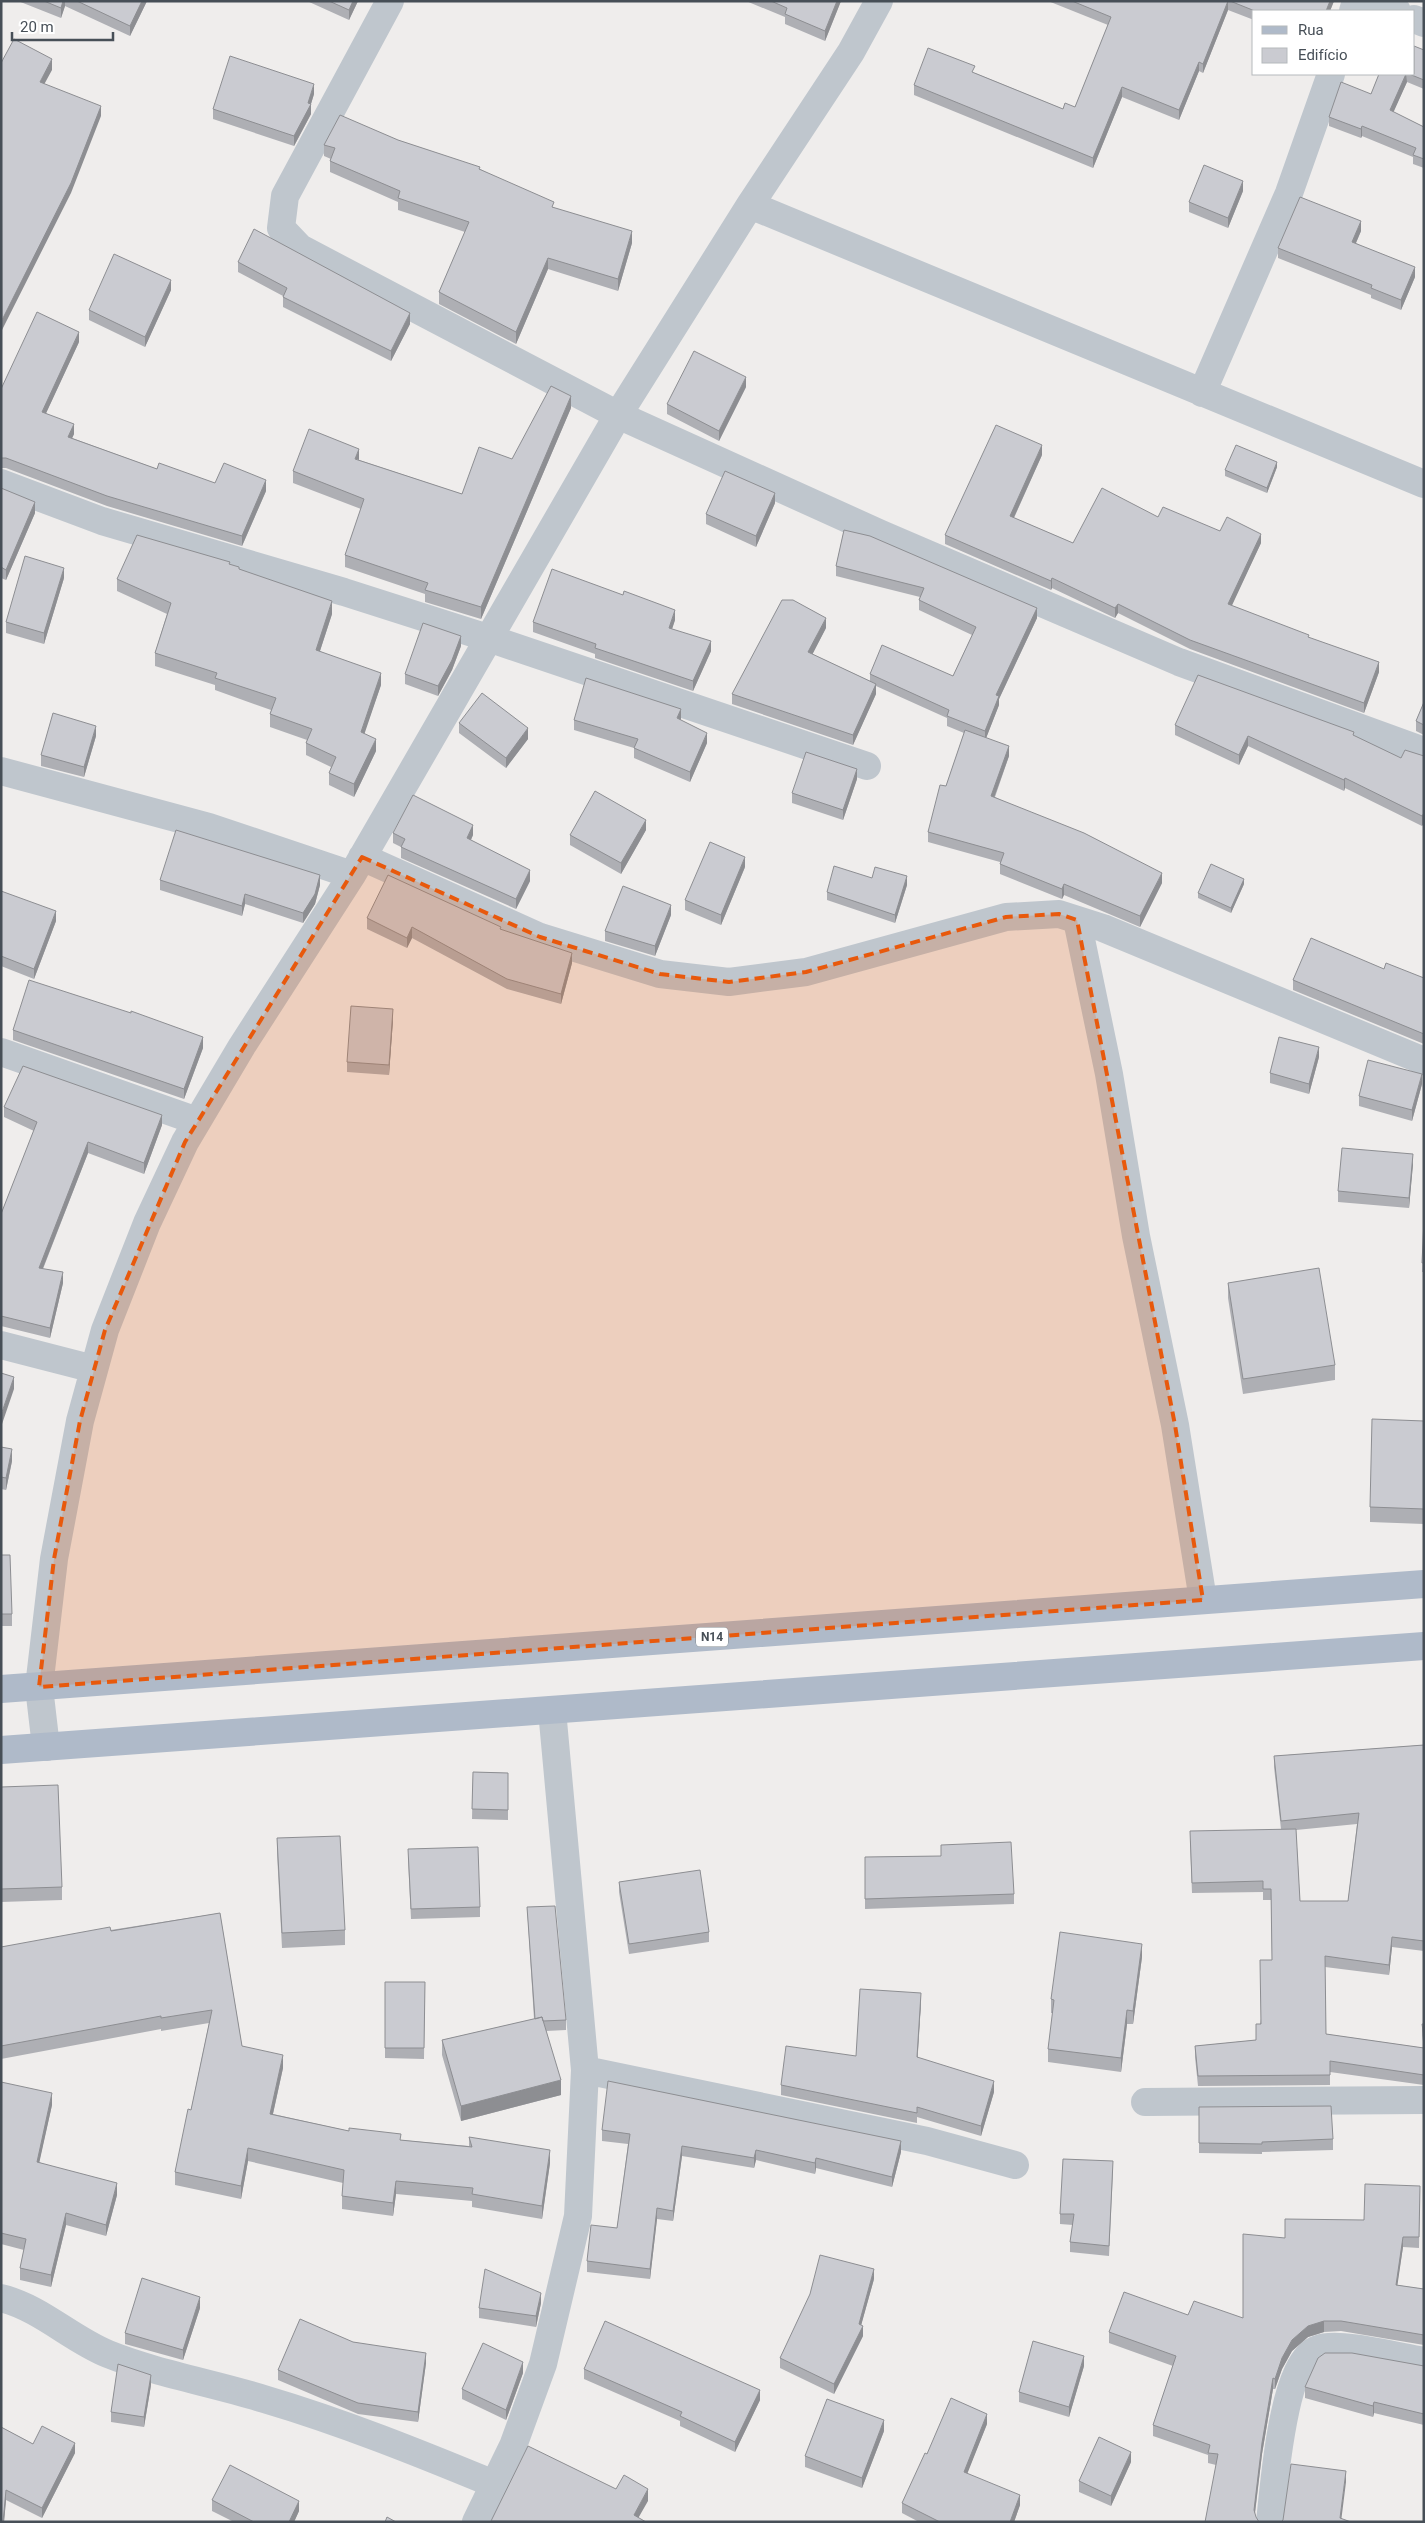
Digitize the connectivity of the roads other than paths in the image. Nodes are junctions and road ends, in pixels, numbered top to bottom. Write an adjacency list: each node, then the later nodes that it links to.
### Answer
1 (390, 1): 8 (street)
2 (880, 1): 6 (street)
3 (1376, 1): 4 (street)
4 (1395, 10)
5 (1331, 75): 7 (street)
6 (750, 205): 7 (street); 8 (street)
7 (1202, 393): 10 (street)
8 (618, 415): 11 (street); 12 (street)
9 (1, 483): 11 (street)
10 (1424, 484)
11 (488, 638): 13 (street); 15 (street)
12 (1424, 751)
13 (867, 766)
14 (1, 771): 15 (street)
15 (357, 866): 16 (street); 19 (street)
16 (1076, 920): 18 (street); 23 (street)
17 (1, 1052): 19 (street)
18 (1424, 1061)
19 (197, 1121): 21 (street)
20 (1, 1345): 21 (street)
21 (94, 1369): 25 (street)
22 (1424, 1584): 23 (main road, N14)
23 (1203, 1600): 25 (main road, N14)
24 (1424, 1646): 27 (main road)
25 (40, 1687): 26 (main road, N14); 28 (street)
26 (1, 1689)
27 (552, 1710): 28 (main road); 30 (street)
28 (46, 1747): 29 (main road)
29 (1, 1750)
30 (585, 2070): 33 (street); 36 (street)
31 (1424, 2100): 32 (street)
32 (1145, 2102)
33 (1015, 2166)
34 (1, 2298): 36 (street)
35 (1424, 2361): 38 (street)
36 (494, 2484): 37 (street)
37 (476, 2522)
38 (1270, 2522)

